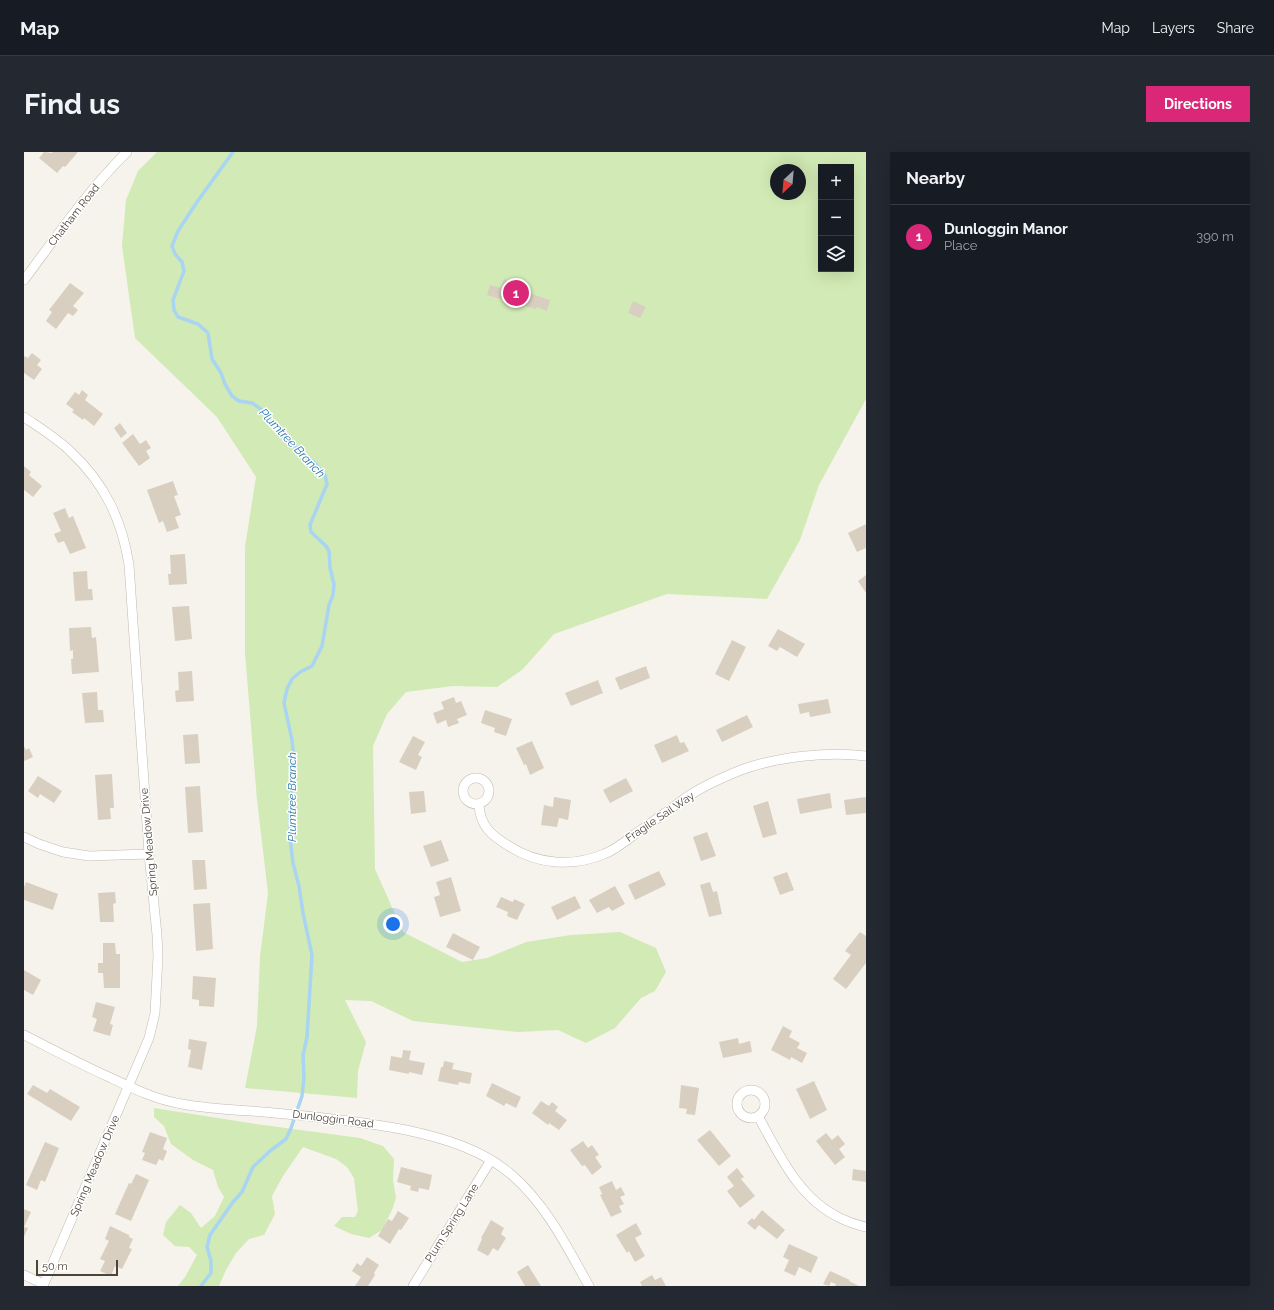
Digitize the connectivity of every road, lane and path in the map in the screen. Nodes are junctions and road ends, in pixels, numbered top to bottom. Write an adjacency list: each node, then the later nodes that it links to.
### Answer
1 (127, 152): 3 (street, Chatham Road)
2 (24, 264): 3 (street)
3 (32, 269): 4 (street, Chatham Road)
4 (24, 280)
5 (24, 417): 9 (street, Spring Meadow Drive)
6 (866, 756): 7 (street, Fragile Sail Way)
7 (479, 805)
8 (24, 837): 9 (street)
9 (150, 854): 11 (street, Spring Meadow Drive)
10 (24, 1035): 11 (street, Dunloggin Road)
11 (129, 1087): 13 (street, Dunloggin Road); 16 (street, Spring Meadow Drive)
12 (758, 1116): 14 (street)
13 (491, 1160): 17 (street, Plum Spring Lane); 18 (street, Dunloggin Road)
14 (866, 1228)
15 (24, 1275): 16 (street)
16 (43, 1285)
17 (413, 1286)
18 (589, 1286)

